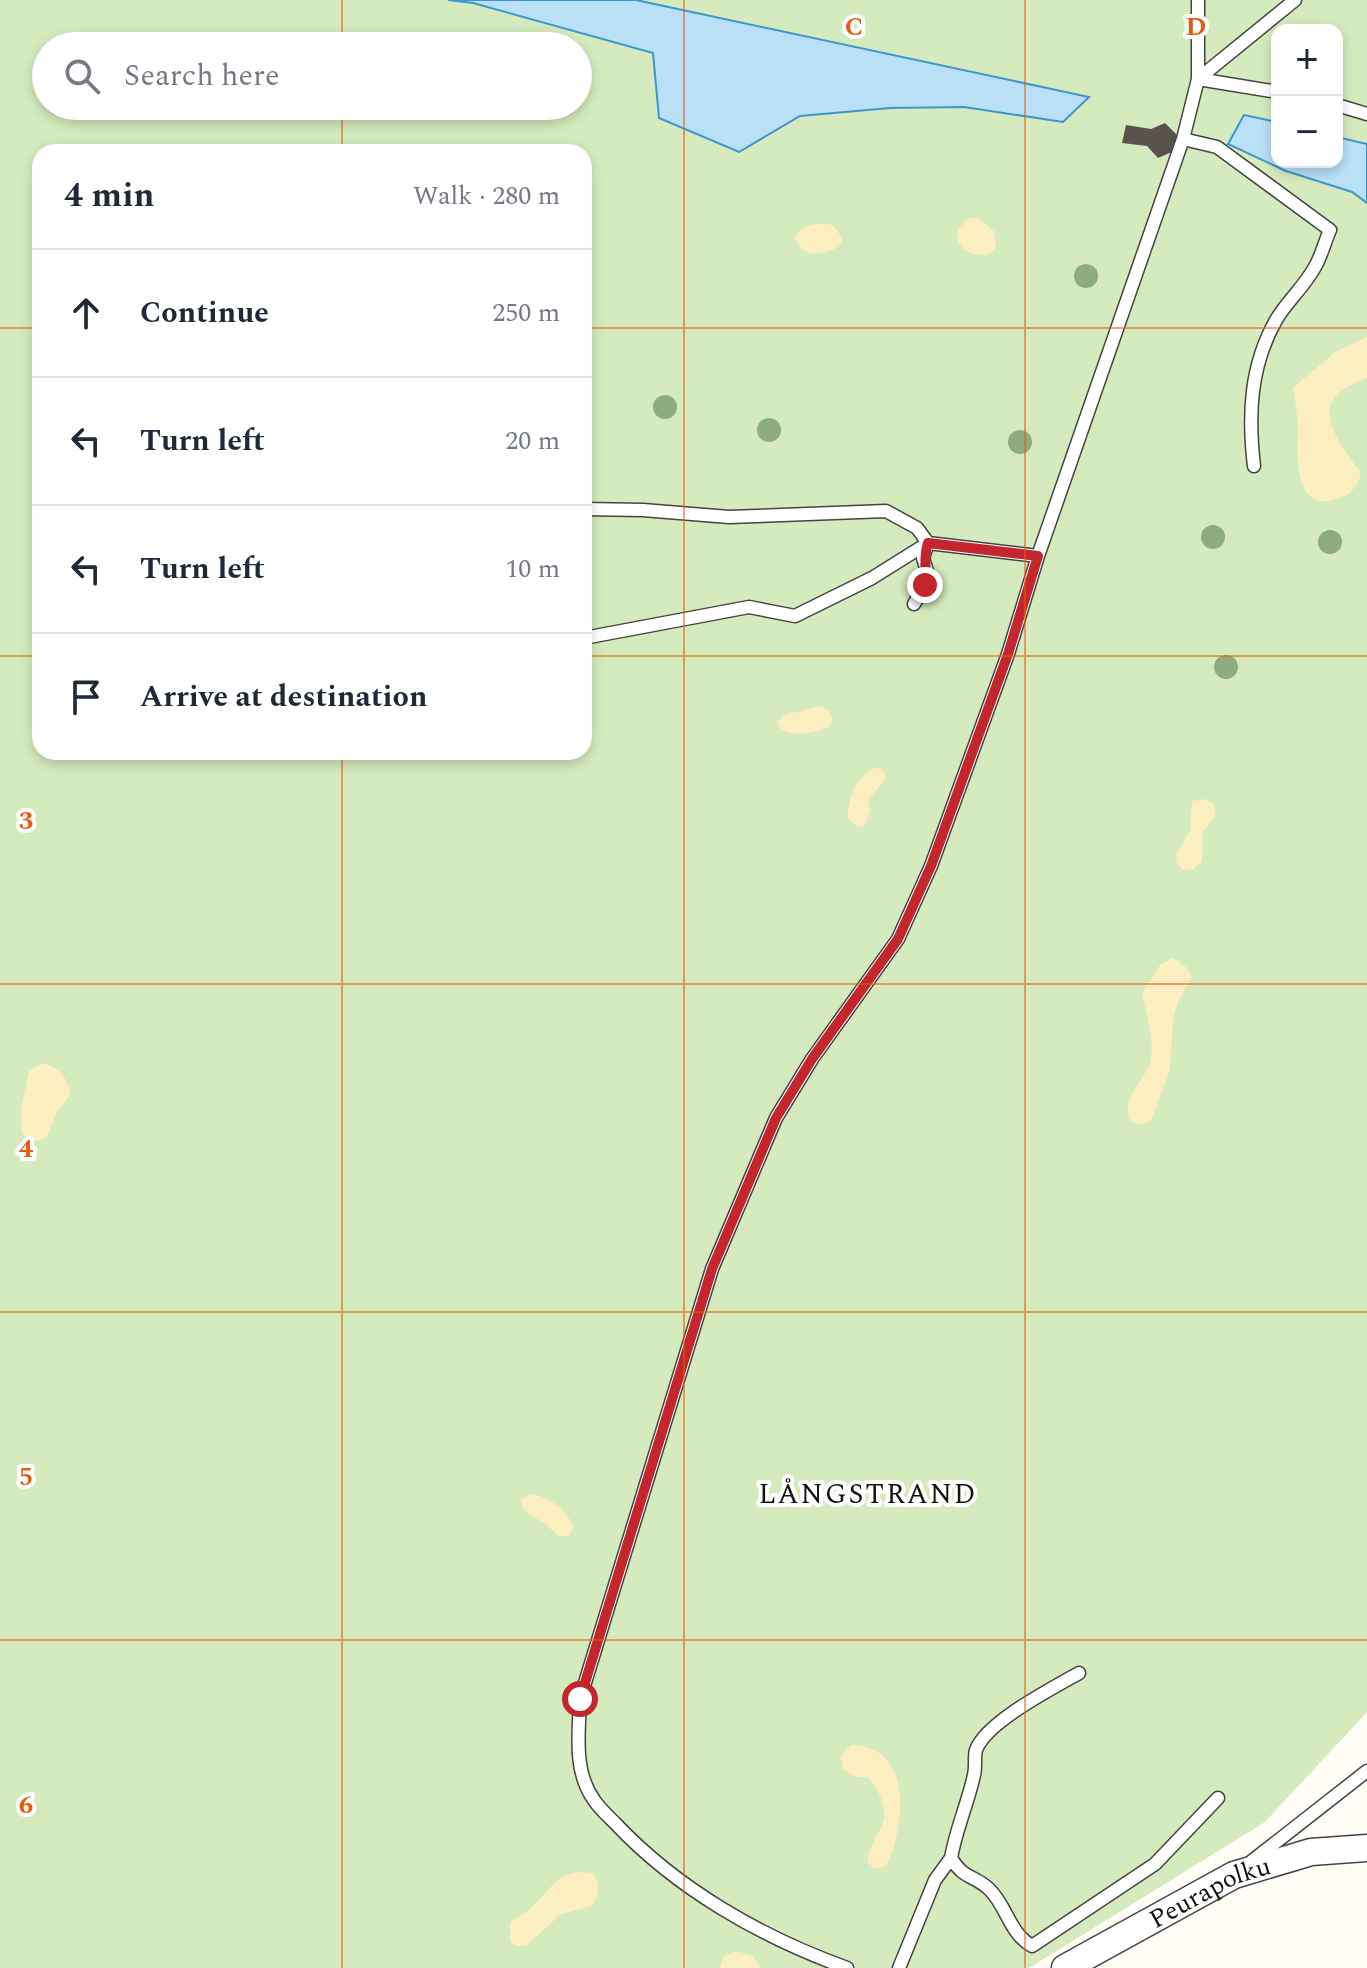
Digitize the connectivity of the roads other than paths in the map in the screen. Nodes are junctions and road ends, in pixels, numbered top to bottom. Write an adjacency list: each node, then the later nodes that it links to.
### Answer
1 (1198, 0): 3 (lane)
2 (1295, 0): 3 (lane)
3 (1198, 79): 4 (lane); 7 (lane)
4 (1271, 91)
5 (1343, 107): 6 (lane)
6 (1367, 114)
7 (1183, 139): 8 (lane); 11 (lane)
8 (1254, 466)
9 (592, 509): 10 (lane)
10 (928, 543): 11 (lane); 12 (lane); 13 (lane)
11 (1038, 556): 21 (lane)
12 (914, 604)
13 (592, 636)
14 (1079, 1673): 18 (lane)
15 (1367, 1771): 19 (lane)
16 (1218, 1798): 18 (lane)
17 (1367, 1848): 19 (street, Peurapolku)
18 (951, 1858): 20 (lane)
19 (1234, 1875): 22 (street, Peurapolku)
20 (899, 1967)
21 (847, 1968)
22 (1065, 1968)

